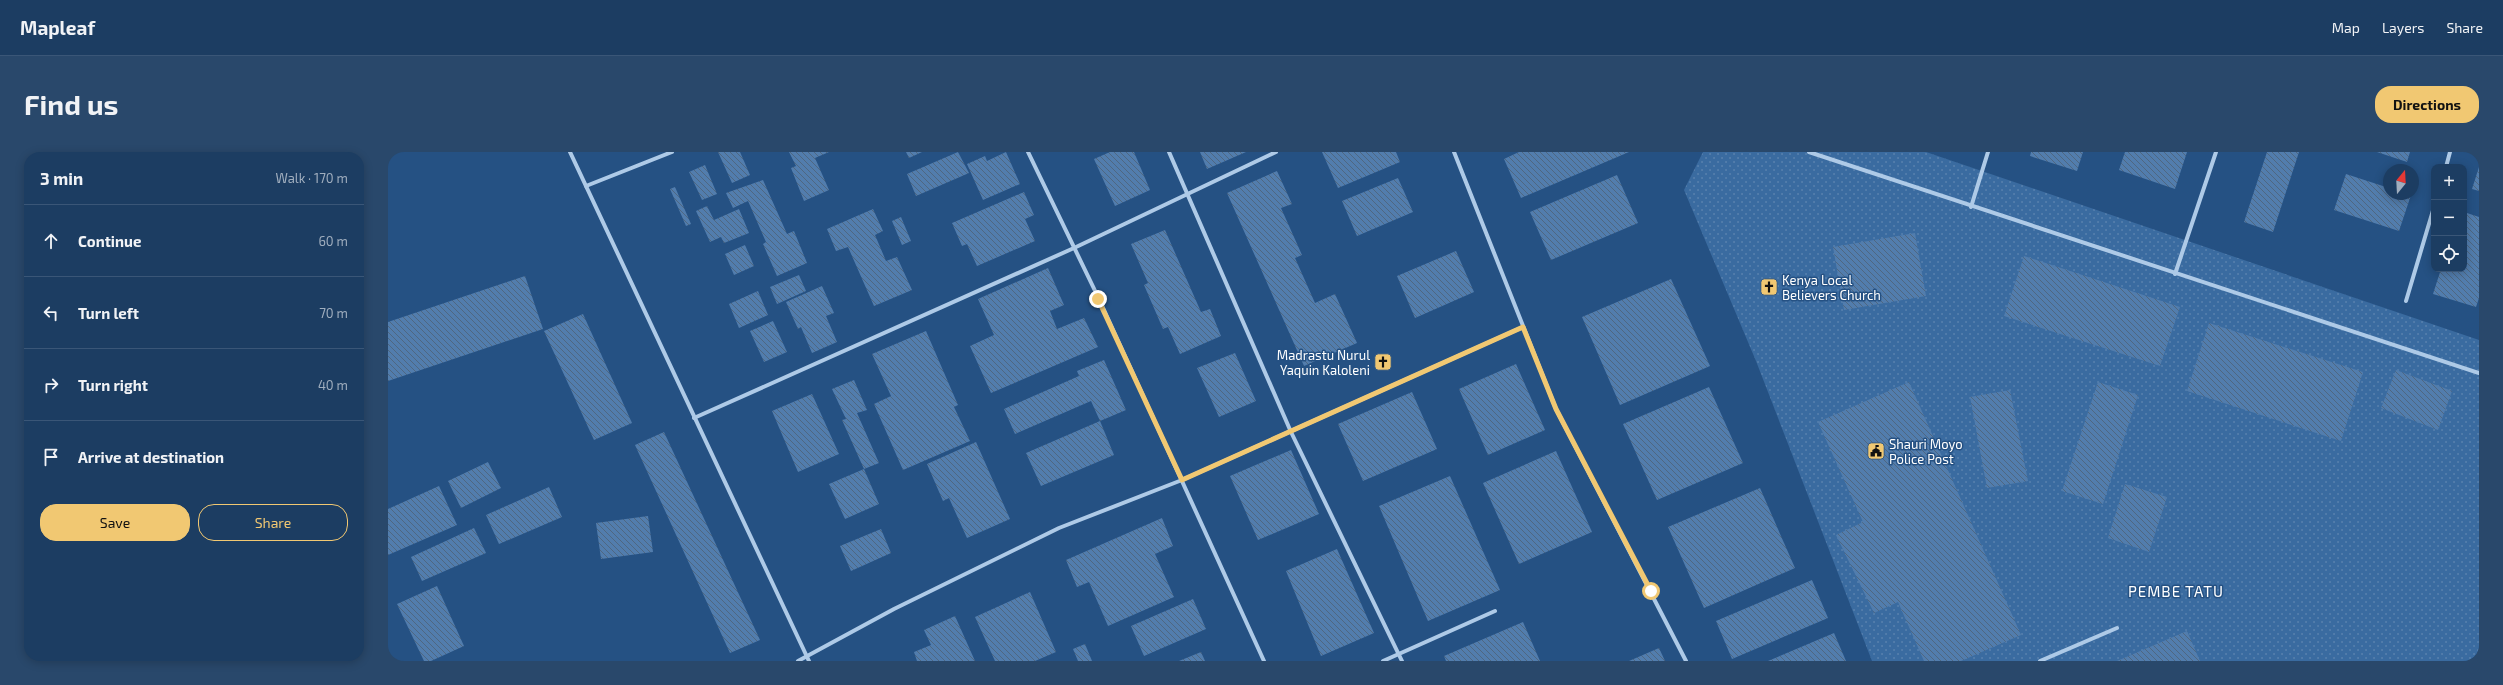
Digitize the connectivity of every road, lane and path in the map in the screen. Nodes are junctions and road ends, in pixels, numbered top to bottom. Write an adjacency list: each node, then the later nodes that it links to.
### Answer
1 (570, 152): 12 (street)
2 (672, 152): 12 (street)
3 (1028, 152): 16 (street)
4 (1169, 152): 13 (street)
5 (1276, 152): 13 (street)
6 (1454, 152): 19 (street)
7 (1809, 152): 14 (street)
8 (1988, 152): 14 (street)
9 (2216, 152): 17 (street)
10 (2450, 152): 11 (street)
11 (2447, 164)
12 (586, 186): 21 (street)
13 (1188, 194): 16 (street); 22 (street)
14 (1971, 207): 17 (street)
15 (2431, 217): 18 (street)
16 (1074, 248): 21 (street); 23 (street)
17 (2175, 274): 20 (street)
18 (2406, 300)
19 (1523, 327): 22 (street); 32 (street)
20 (2479, 373)
21 (694, 418): 27 (street)
22 (1291, 432): 23 (street); 26 (street)
23 (1182, 480): 27 (street); 29 (street)
24 (1495, 611): 26 (street)
25 (2117, 628): 33 (street)
26 (1399, 654): 30 (street); 31 (street)
27 (808, 659): 28 (street)
28 (798, 661)
29 (1264, 661)
30 (1383, 661)
31 (1402, 661)
32 (1686, 661)
33 (2040, 661)

